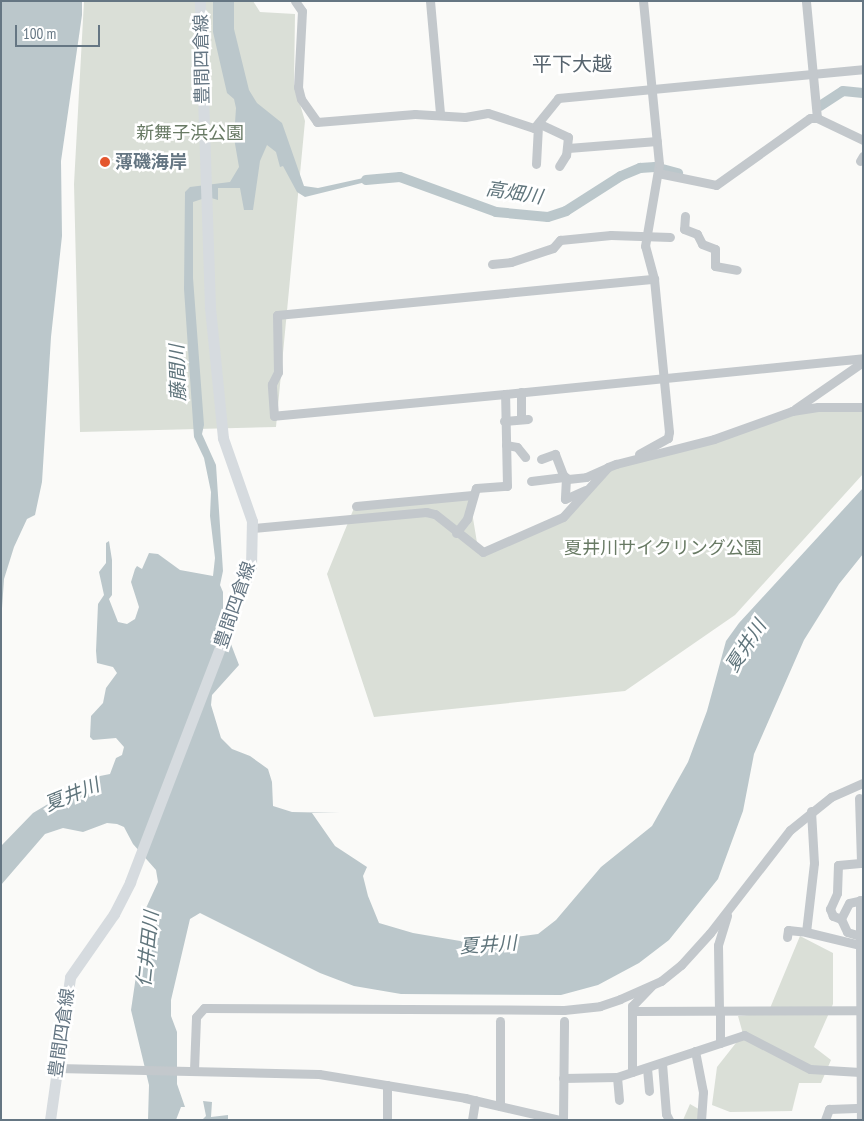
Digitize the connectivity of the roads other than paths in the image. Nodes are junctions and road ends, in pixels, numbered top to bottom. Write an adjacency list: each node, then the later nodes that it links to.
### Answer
1 (200, 1): 41 (main road, 豊間四倉線)
2 (294, 1): 9 (street)
3 (430, 1): 9 (street)
4 (643, 1): 8 (street)
5 (806, 1): 7 (street)
6 (863, 69): 7 (street)
7 (813, 74): 8 (street); 10 (street)
8 (652, 91): 11 (street); 13 (street)
9 (440, 114): 11 (street)
10 (817, 118): 12 (street); 17 (street)
11 (539, 125): 14 (street); 15 (street)
12 (863, 140)
13 (657, 141): 14 (street); 17 (street)
14 (568, 148): 16 (street)
15 (536, 164)
16 (559, 166)
17 (659, 169): 19 (street)
18 (685, 216): 22 (street)
19 (645, 235): 20 (street); 21 (street); 23 (street)
20 (670, 237)
21 (492, 264)
22 (738, 270)
23 (654, 279): 25 (street); 27 (street)
24 (863, 360): 25 (street); 29 (street)
25 (665, 378): 26 (street); 33 (street)
26 (521, 392): 27 (street); 30 (street)
27 (505, 394): 30 (street)
28 (863, 407): 29 (street)
29 (792, 411): 33 (street)
30 (504, 421): 31 (street)
31 (506, 445): 32 (street); 39 (street)
32 (525, 457)
33 (634, 457): 35 (street)
34 (541, 459): 36 (street)
35 (608, 467): 36 (street); 38 (street)
36 (565, 478): 37 (street); 38 (street)
37 (531, 480)
38 (587, 490): 42 (street)
39 (472, 495): 40 (street); 42 (street)
40 (356, 506)
41 (253, 528): 42 (street); 63 (main road, 豊間四倉線)
42 (456, 533)
43 (863, 783): 45 (street)
44 (859, 798): 46 (street)
45 (811, 811): 49 (street); 51 (street)
46 (861, 814): 47 (street)
47 (862, 863): 50 (street)
48 (862, 900): 50 (street); 53 (street)
49 (727, 910): 54 (street); 55 (street)
50 (841, 919): 53 (street)
51 (806, 932): 52 (street); 53 (street)
52 (788, 937)
53 (861, 940): 56 (street)
54 (652, 984): 57 (street); 65 (street)
55 (719, 1010): 56 (street); 57 (street); 60 (street)
56 (862, 1010): 67 (street)
57 (632, 1011): 66 (street)
58 (500, 1021): 74 (street)
59 (564, 1021): 69 (street)
60 (720, 1043): 61 (street); 67 (street)
61 (695, 1051): 62 (street); 82 (street)
62 (662, 1063): 64 (street); 81 (street)
63 (57, 1068): 65 (street); 77 (main road, 豊間四倉線)
64 (647, 1068): 66 (street); 71 (street)
65 (190, 1070): 70 (street)
66 (632, 1072): 68 (street)
67 (860, 1072): 75 (street)
68 (617, 1077): 69 (street); 73 (street)
69 (563, 1078): 80 (street)
70 (387, 1085): 72 (street); 78 (street)
71 (649, 1091)
72 (475, 1100): 74 (street); 79 (street)
73 (619, 1100)
74 (500, 1106): 76 (street)
75 (862, 1108): 83 (street); 84 (street)
76 (522, 1115): 80 (street)
77 (50, 1120)
78 (387, 1120)
79 (472, 1120)
80 (561, 1120)
81 (670, 1120)
82 (701, 1120)
83 (825, 1120)
84 (861, 1120)

